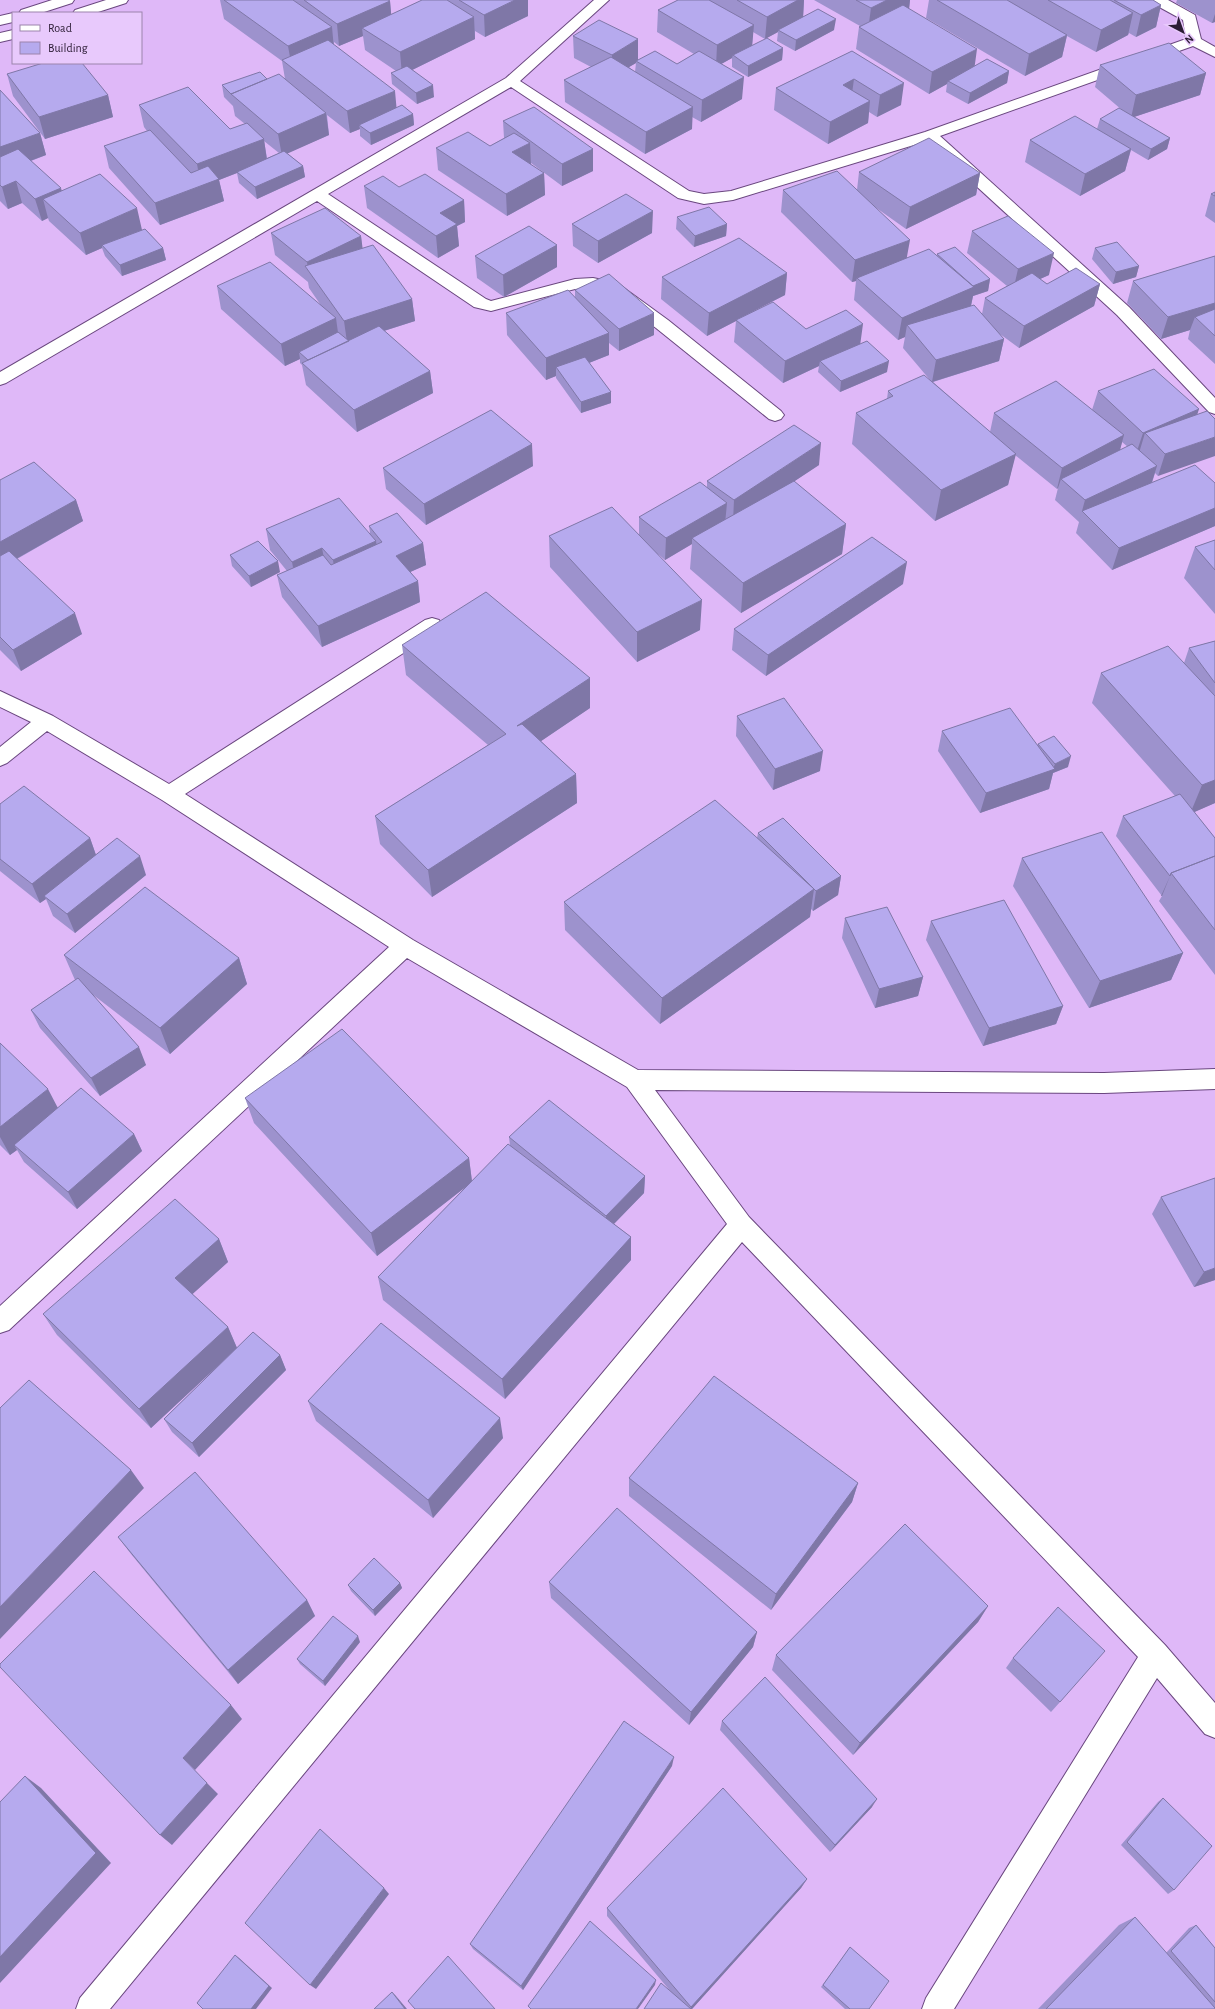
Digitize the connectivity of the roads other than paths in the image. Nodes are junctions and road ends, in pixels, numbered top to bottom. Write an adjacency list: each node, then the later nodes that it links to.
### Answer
1 (67, 0): 5 (street)
2 (121, 0): 6 (street)
3 (602, 0): 13 (street)
4 (1157, 0): 11 (street)
5 (29, 12)
6 (83, 12)
7 (12, 17): 8 (street)
8 (0, 21)
9 (12, 34): 10 (street)
10 (0, 38)
11 (1194, 41): 12 (street); 14 (street)
12 (1215, 53)
13 (511, 81): 14 (street); 15 (street)
14 (930, 135): 17 (street)
15 (318, 194): 16 (street); 18 (street)
16 (0, 379)
17 (1215, 408)
18 (775, 415)
19 (432, 625): 23 (street)
20 (0, 698): 21 (street)
21 (46, 721): 22 (street); 23 (street)
22 (0, 758)
23 (169, 794): 24 (street)
24 (405, 946): 26 (street); 28 (street)
25 (1215, 1079): 26 (street)
26 (635, 1080): 27 (street)
27 (741, 1225): 29 (street); 31 (street)
28 (0, 1322)
29 (1155, 1655): 30 (street); 32 (street)
30 (1215, 1724)
31 (91, 2009)
32 (937, 2009)

